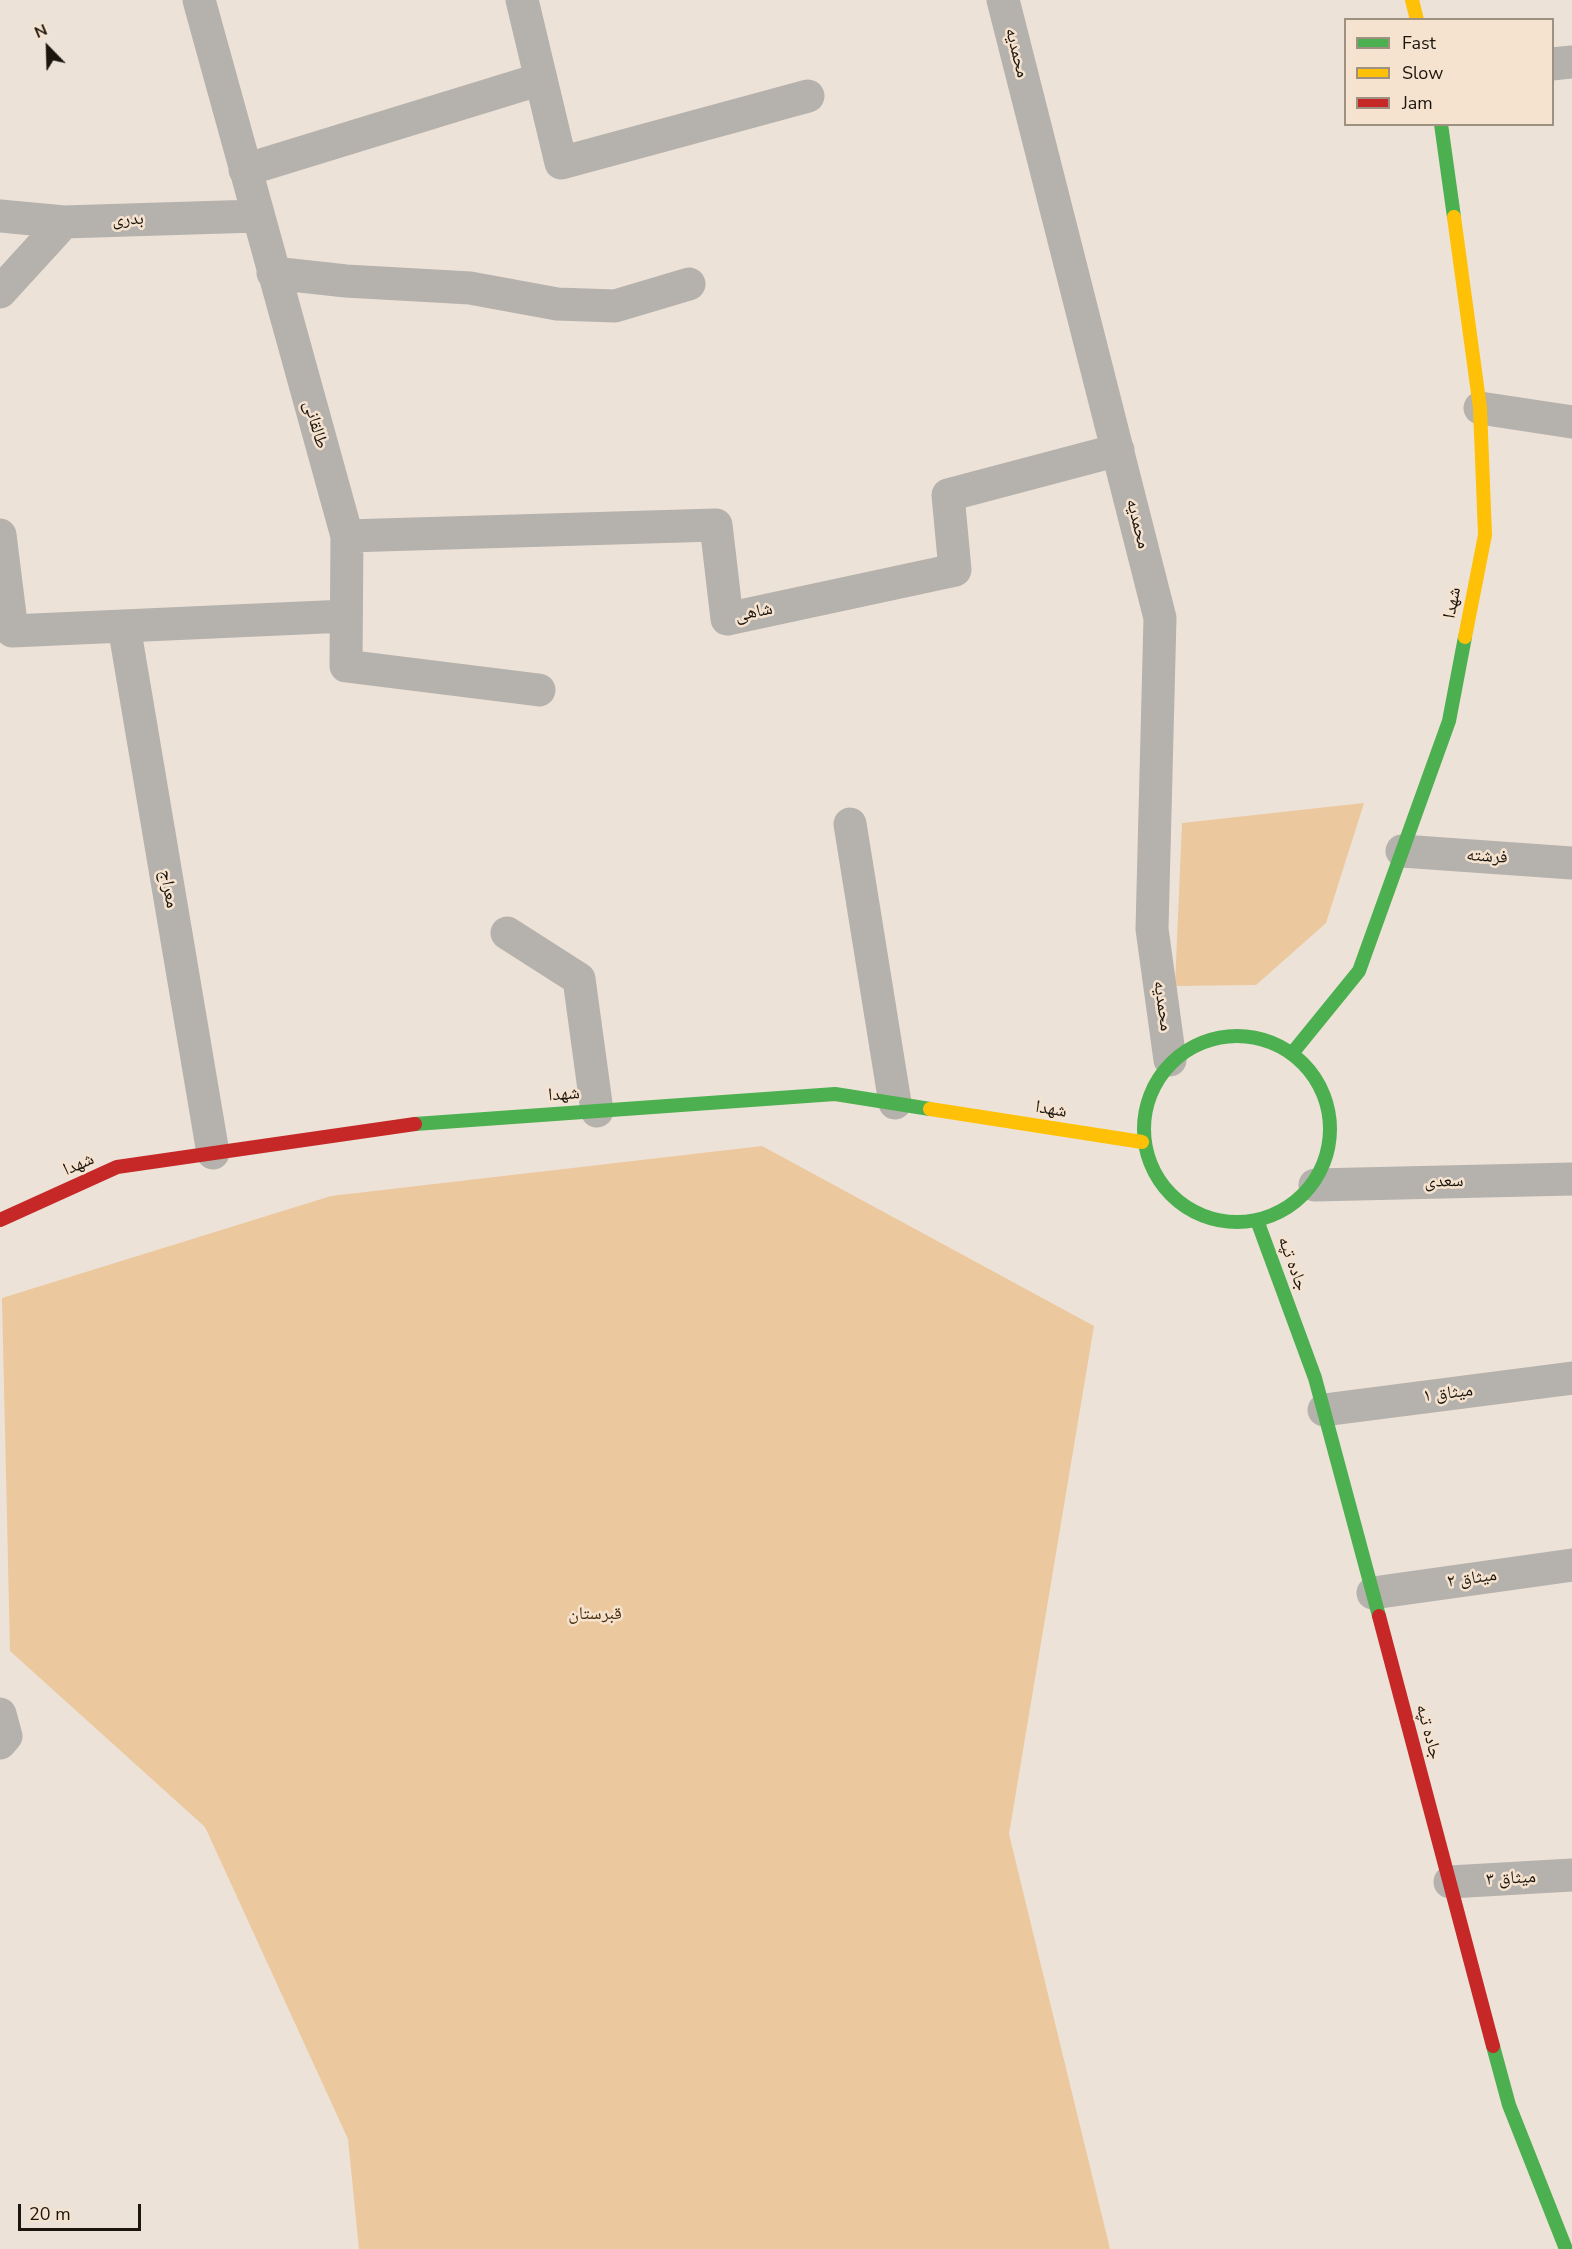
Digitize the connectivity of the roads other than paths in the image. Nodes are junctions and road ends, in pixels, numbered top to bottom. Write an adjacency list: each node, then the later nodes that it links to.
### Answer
1 (199, 0): 11 (street, طالقانی)
2 (522, 0): 8 (street)
3 (1003, 0): 20 (street, محمدیه)
4 (1412, 0): 5 (street)
5 (1416, 18)
6 (1572, 62): 7 (street)
7 (1554, 64)
8 (541, 79): 9 (street); 11 (street)
9 (808, 96)
10 (1441, 126): 18 (street, شهدا)
11 (245, 170): 13 (street, طالقانی)
12 (0, 216): 14 (street, بدری)
13 (256, 216): 14 (street, بدری); 15 (street, طالقانی)
14 (64, 222): 17 (street)
15 (273, 273): 16 (street); 22 (street, طالقانی)
16 (689, 284)
17 (0, 292)
18 (1480, 408): 19 (street); 27 (street, شهدا)
19 (1572, 422)
20 (1118, 450): 22 (street, شاهی); 31 (street, محمدیه)
21 (0, 535): 24 (street)
22 (347, 536): 23 (street, طالقانی)
23 (346, 616): 24 (street); 25 (street, طالقانی)
24 (124, 626): 35 (street, معراج)
25 (539, 690)
26 (850, 824): 32 (street)
27 (1402, 851): 28 (street, فرشته); 30 (street, شهدا)
28 (1572, 862)
29 (507, 933): 33 (street)
30 (1294, 1051): 31 (street); 37 (street)
31 (1170, 1060): 34 (street)
32 (895, 1103): 33 (street, شهدا); 34 (street, شهدا)
33 (597, 1111): 35 (street, شهدا)
34 (1142, 1142): 39 (street)
35 (213, 1153): 38 (street, شهدا)
36 (1572, 1179): 37 (street, سعدی)
37 (1316, 1185): 39 (street)
38 (0, 1220)
39 (1258, 1223): 41 (street, جاده تپه)
40 (1572, 1378): 41 (street, میثاق ۱)
41 (1324, 1410): 43 (street, جاده تپه)
42 (1572, 1565): 43 (street, میثاق ۲)
43 (1373, 1593): 47 (street, جاده تپه)
44 (0, 1714): 45 (street)
45 (0, 1743)
46 (1572, 1875): 47 (street, میثاق ۳)
47 (1450, 1882): 48 (street, جاده تپه)
48 (1566, 2249)

